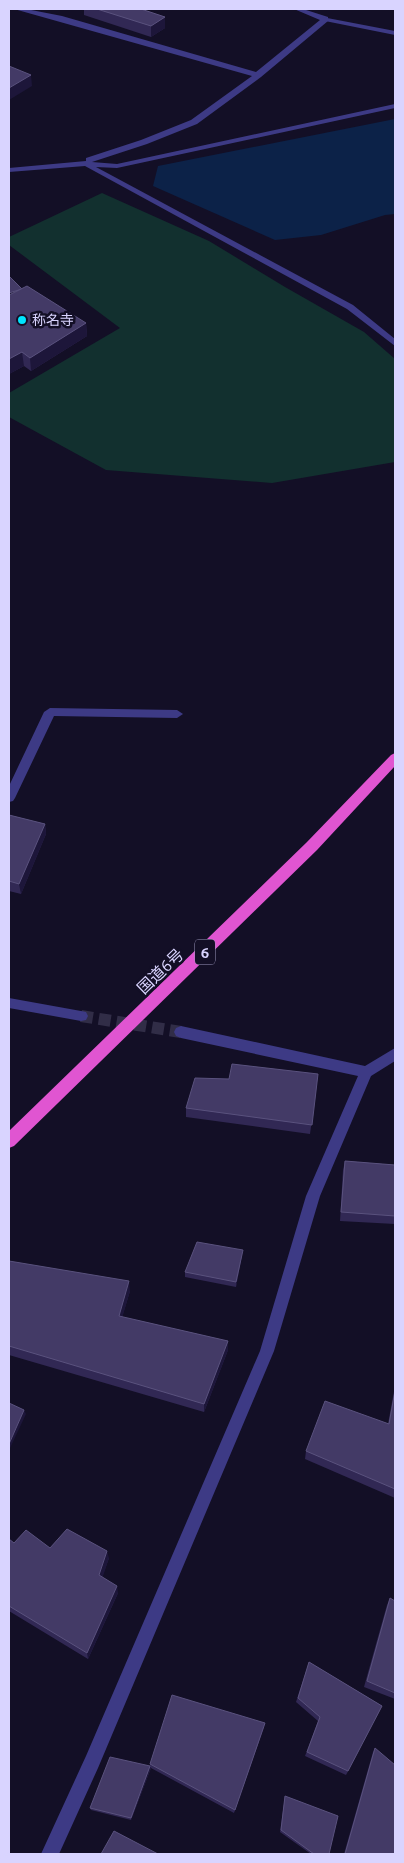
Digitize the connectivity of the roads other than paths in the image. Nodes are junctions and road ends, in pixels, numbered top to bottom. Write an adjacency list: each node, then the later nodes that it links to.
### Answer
1 (17, 9): 7 (street)
2 (297, 9): 4 (street)
3 (324, 9): 4 (street)
4 (316, 16): 5 (street)
5 (325, 19): 6 (street); 7 (street)
6 (395, 33)
7 (258, 75): 9 (street)
8 (395, 106): 9 (street)
9 (82, 163): 10 (street); 11 (street)
10 (9, 170)
11 (395, 343)
12 (177, 714): 14 (street)
13 (395, 758): 20 (highway, 国道6号 / 6)
14 (9, 798)
15 (9, 1002): 16 (street)
16 (81, 1016)
17 (181, 1032): 19 (street)
18 (395, 1054): 19 (street)
19 (366, 1072): 21 (street)
20 (9, 1141)
21 (50, 1854)

